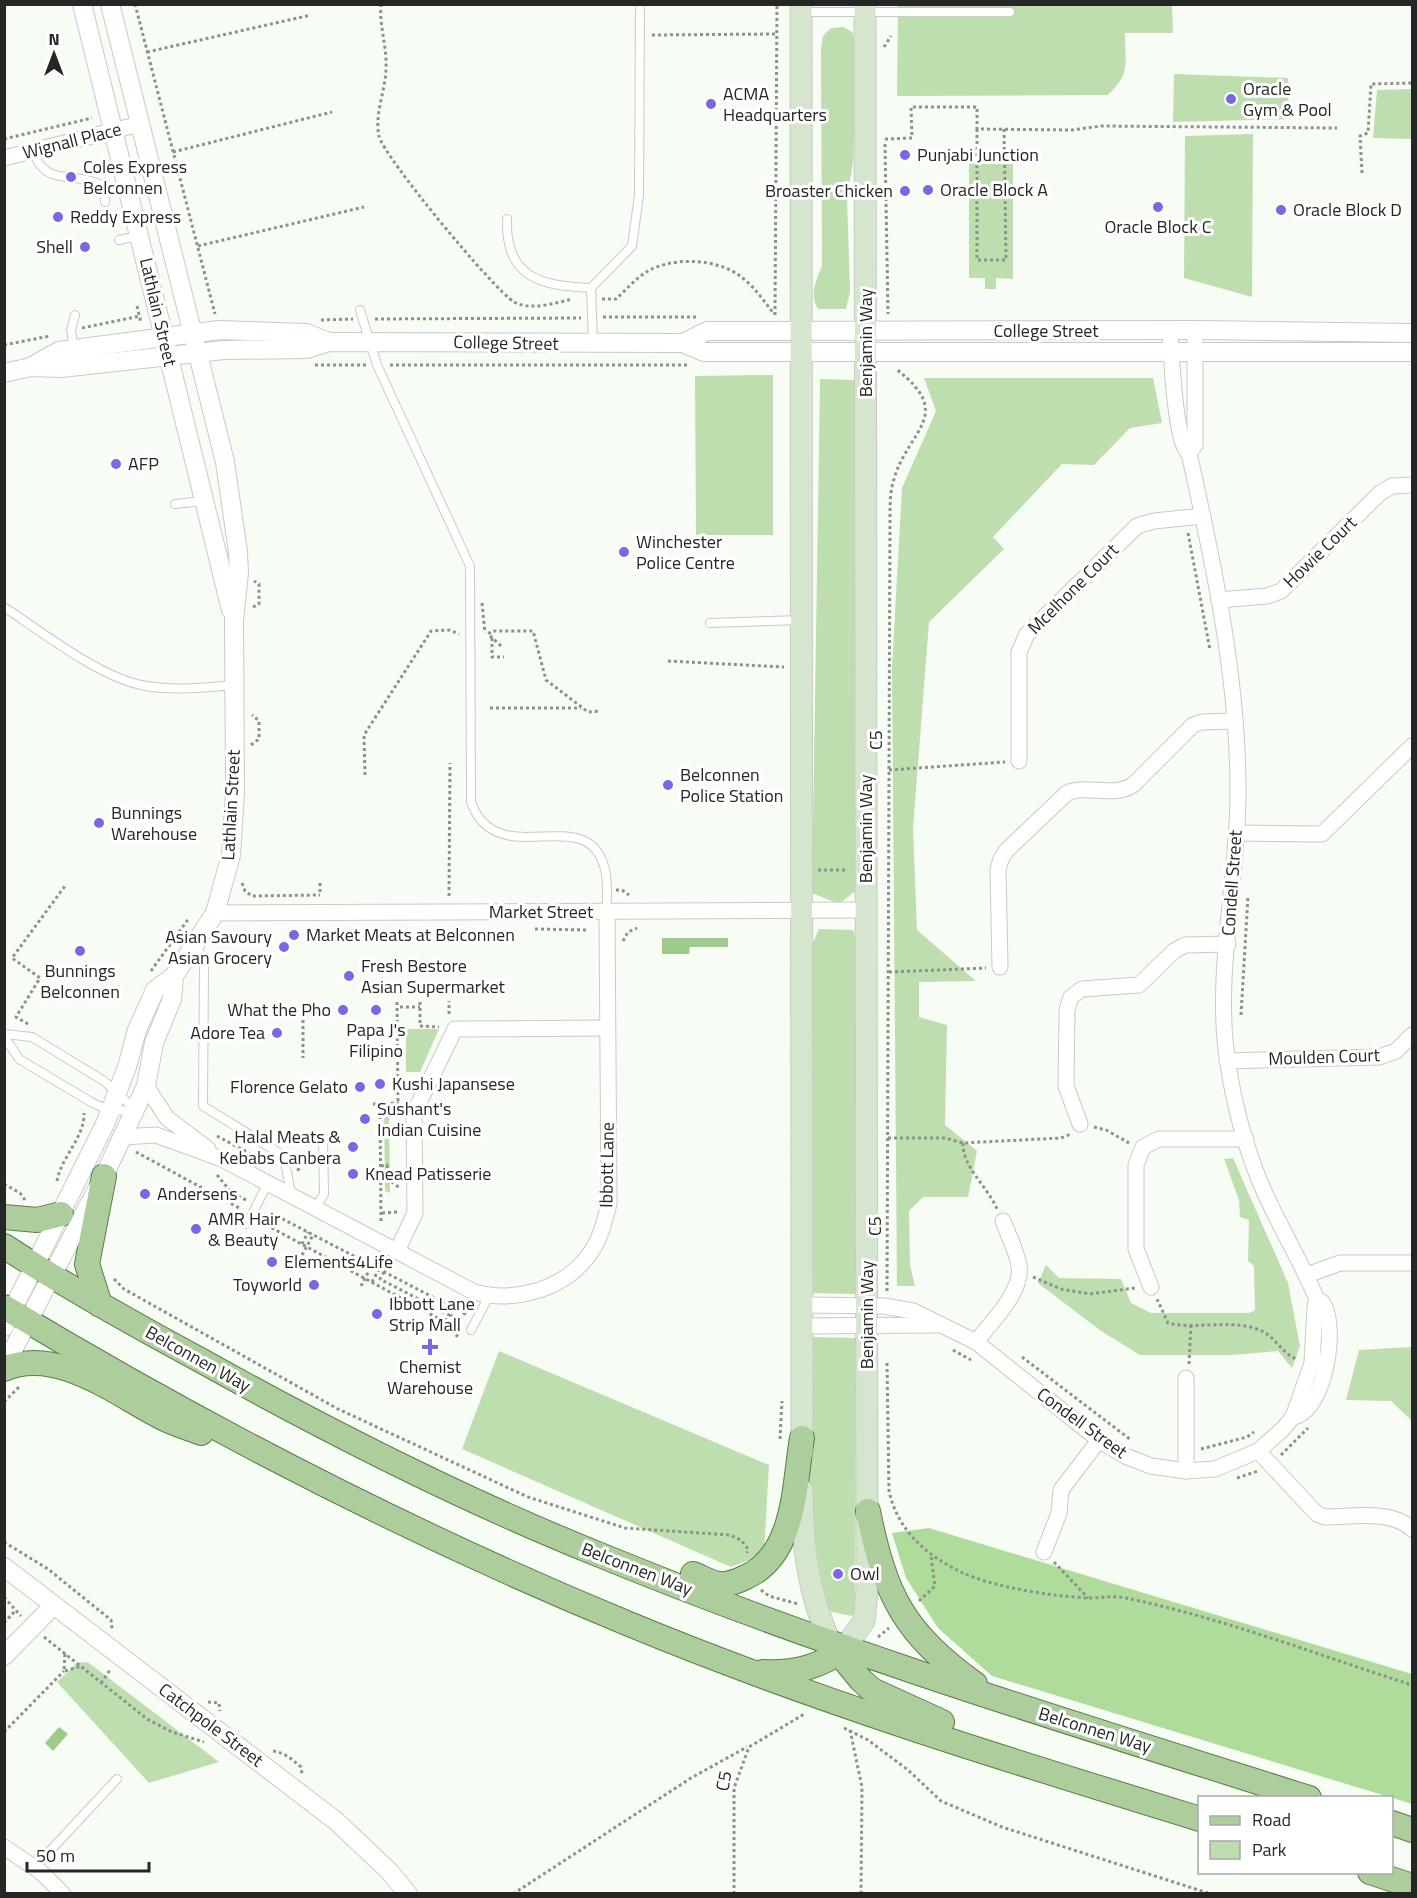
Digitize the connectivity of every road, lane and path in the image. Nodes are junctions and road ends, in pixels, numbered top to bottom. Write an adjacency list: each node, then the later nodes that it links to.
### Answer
1 (82, 4): 23 (street, Lathlain Street)
2 (110, 4): 19 (street, Lathlain Street)
3 (135, 4): 15 (path)
4 (381, 4): 36 (path)
5 (640, 4): 12 (lane)
6 (777, 4): 11 (path)
7 (801, 8): 8 (lane); 55 (main road)
8 (865, 8): 9 (lane); 56 (main road, Benjamin Way)
9 (1010, 12)
10 (310, 15): 15 (path)
11 (776, 34): 12 (path); 43 (path)
12 (640, 35): 35 (lane)
13 (891, 36): 14 (path)
14 (884, 46)
15 (147, 51): 26 (path)
16 (1413, 83): 28 (path)
17 (332, 112): 26 (path)
18 (92, 117): 24 (path)
19 (140, 124): 23 (street, Wignall Place); 50 (street, Lathlain Street)
20 (1337, 128): 22 (path)
21 (977, 129): 22 (path); 22 (path); 40 (path)
22 (1004, 129)
23 (113, 131): 25 (street, Wignall Place); 32 (street, Lathlain Street)
24 (4, 139)
25 (33, 151): 27 (street, Wignall Place); 29 (lane)
26 (173, 152): 34 (path)
27 (4, 158)
28 (1362, 173)
29 (105, 202)
30 (364, 207): 34 (path)
31 (507, 219): 35 (lane)
32 (140, 235): 33 (lane); 52 (street, Lathlain Street)
33 (119, 240)
34 (198, 246): 46 (path)
35 (591, 288): 44 (lane)
36 (575, 299)
37 (616, 299): 43 (path)
38 (360, 310): 45 (lane)
39 (75, 315): 60 (lane)
40 (888, 315)
41 (706, 316): 44 (path)
42 (763, 316): 43 (path)
43 (775, 316)
44 (592, 317): 45 (path); 58 (lane)
45 (363, 319): 47 (path); 54 (lane)
46 (217, 320)
47 (318, 320)
48 (1170, 330): 49 (street, College Street); 56 (street, College Street); 62 (street, Condell Street)
49 (1195, 330): 51 (street, College Street); 63 (street, Condell Street)
50 (192, 333): 52 (street, College Street); 53 (street, College Street); 61 (street, Lathlain Street)
51 (1413, 333)
52 (164, 336): 60 (street, College Street); 65 (street, Lathlain Street)
53 (329, 342): 54 (street, College Street); 61 (street, College Street)
54 (370, 342): 58 (street, College Street); 67 (lane)
55 (801, 342): 56 (street, College Street); 58 (street, College Street); 79 (main road)
56 (866, 342): 62 (street, College Street); 104 (main road, Benjamin Way)
57 (12, 343): 59 (path)
58 (593, 344)
59 (4, 345)
60 (74, 349): 69 (street, College Street)
61 (196, 352): 65 (street, College Street); 78 (street, Lathlain Street)
62 (1171, 352): 63 (street, College Street); 71 (street, Condell Street)
63 (1195, 352): 64 (street, College Street); 71 (street, Condell Street)
64 (1413, 352)
65 (169, 356): 69 (street, College Street); 73 (street, Lathlain Street)
66 (889, 364): 100 (path, C5)
67 (377, 365): 68 (path); 81 (lane)
68 (692, 365)
69 (31, 367): 70 (street)
70 (4, 373)
71 (1189, 453): 75 (street, Condell Street)
72 (1413, 485): 76 (street, Howie Court)
73 (204, 501): 74 (lane); 78 (street, Lathlain Street)
74 (175, 504)
75 (1203, 516): 76 (street, Condell Street); 98 (street, Mcelhone Court)
76 (1219, 600): 96 (street, Condell Street)
77 (4, 608): 92 (lane)
78 (234, 620): 92 (street, Lathlain Street)
79 (801, 620): 80 (lane); 103 (main road)
80 (710, 623)
81 (471, 633): 82 (path); 101 (path); 113 (lane)
82 (488, 634): 83 (path); 91 (path)
83 (492, 638): 84 (path); 86 (path)
84 (501, 646)
85 (784, 655): 88 (path)
86 (504, 657)
87 (668, 661): 88 (path)
88 (784, 667): 90 (path)
89 (540, 676): 91 (path)
90 (784, 679)
91 (546, 680): 94 (path)
92 (234, 685): 114 (street, Lathlain Street)
93 (490, 708): 94 (path)
94 (582, 708): 95 (path)
95 (600, 711)
96 (1235, 721): 102 (street, Condell Street); 118 (street)
97 (1413, 746): 102 (street)
98 (1019, 761): 100 (path)
99 (450, 763): 110 (path)
100 (889, 770): 105 (path, C5)
101 (365, 775)
102 (1236, 833): 117 (street, Condell Street)
103 (802, 870): 104 (path); 111 (main road)
104 (867, 870): 105 (path); 112 (main road, Benjamin Way)
105 (889, 870): 119 (path, C5)
106 (320, 883): 109 (path)
107 (65, 886): 130 (path)
108 (1248, 890): 129 (path)
109 (320, 895)
110 (449, 898)
111 (802, 910): 112 (street, Market Street); 113 (street, Market Street); 203 (main road)
112 (867, 910): 205 (main road, Benjamin Way)
113 (607, 911): 114 (street, Market Street); 132 (street, Ibbott Lane)
114 (215, 913): 116 (street, Lathlain Street)
115 (191, 916): 121 (path)
116 (197, 941): 120 (street, Lathlain Street); 160 (lane)
117 (1228, 944): 136 (street, Condell Street); 146 (street)
118 (1000, 967): 119 (path)
119 (889, 972): 149 (path, C5)
120 (174, 976): 137 (street, Lathlain Street); 138 (street, Lathlain Street)
121 (147, 979)
122 (449, 1001): 128 (path)
123 (303, 1002): 135 (path)
124 (397, 1002): 140 (path)
125 (420, 1002): 127 (path)
126 (400, 1007): 127 (path)
127 (420, 1007): 131 (path)
128 (449, 1015)
129 (1240, 1025)
130 (36, 1028)
131 (444, 1028)
132 (607, 1028): 185 (street); 199 (street, Ibbott Lane)
133 (4, 1035): 138 (lane); 143 (lane)
134 (1413, 1035): 136 (street, Moulden Court)
135 (303, 1058)
136 (1227, 1061): 150 (street, Condell Street)
137 (146, 1086): 142 (street, Lathlain Street); 156 (street)
138 (118, 1090): 142 (lane); 143 (street, Lathlain Street)
139 (373, 1104): 140 (path)
140 (380, 1104): 145 (path)
141 (84, 1108): 166 (path)
142 (135, 1109): 143 (lane); 153 (street, Lathlain Street)
143 (110, 1111): 174 (street, Lathlain Street)
144 (373, 1115): 145 (path)
145 (380, 1115): 151 (path)
146 (1080, 1124): 154 (path); 155 (path)
147 (215, 1134): 160 (path)
148 (323, 1137): 171 (lane)
149 (888, 1138): 154 (path); 196 (path, C5)
150 (1246, 1139): 155 (street); 194 (street, Condell Street)
151 (381, 1141): 152 (path); 158 (path)
152 (373, 1142)
153 (126, 1143): 156 (street); 163 (street, Lathlain Street); 169 (path)
154 (963, 1143): 177 (path)
155 (1141, 1150): 198 (street)
156 (222, 1160): 164 (street, Ibbott Lane)
157 (300, 1161): 159 (path)
158 (381, 1166): 162 (path); 167 (path)
159 (300, 1167)
160 (288, 1174): 168 (lane)
161 (373, 1174): 162 (path)
162 (381, 1174): 173 (path)
163 (104, 1176): 190 (street, Lathlain Street); 201 (main road)
164 (268, 1183): 168 (street, Ibbott Lane); 179 (lane)
165 (4, 1184): 170 (path)
166 (56, 1185)
167 (404, 1194)
168 (291, 1196): 171 (street, Ibbott Lane)
169 (222, 1198)
170 (26, 1202)
171 (315, 1208): 185 (street, Ibbott Lane)
172 (403, 1208): 173 (path)
173 (381, 1213): 180 (path)
174 (61, 1214): 176 (main road); 190 (street, Lathlain Street)
175 (276, 1216): 181 (path)
176 (4, 1217)
177 (1003, 1221): 191 (street)
178 (261, 1222): 183 (path)
179 (247, 1224)
180 (381, 1224)
181 (308, 1232): 182 (path); 183 (path)
182 (313, 1235): 186 (path); 188 (path)
183 (301, 1244): 195 (path)
184 (4, 1246): 190 (main road, Belconnen Way)
185 (397, 1251): 199 (street, Ibbott Lane)
186 (302, 1255)
187 (1413, 1263): 194 (street)
188 (372, 1265): 189 (path); 197 (path)
189 (379, 1269): 193 (path); 195 (path)
190 (44, 1271): 201 (main road, Belconnen Way); 204 (street)
191 (1020, 1271): 198 (path); 211 (street)
192 (107, 1272): 236 (path)
193 (384, 1272): 202 (path); 202 (path)
194 (1307, 1275): 200 (street, Condell Street)
195 (372, 1282): 206 (path)
196 (888, 1283)
197 (360, 1286)
198 (1151, 1287): 207 (path)
199 (489, 1296): 210 (lane)
200 (1317, 1300): 215 (street, Condell Street); 220 (street, Condell Street)
201 (100, 1305): 237 (main road, Belconnen Way)
202 (449, 1315): 206 (path)
203 (802, 1316): 205 (street, Condell Street); 224 (main road)
204 (12, 1317): 216 (street); 229 (main road)
205 (873, 1320): 208 (street, Condell Street); 208 (street, Condell Street); 232 (main road, Benjamin Way); 238 (path)
206 (445, 1322): 209 (path)
207 (1191, 1324): 215 (path); 217 (path)
208 (942, 1325): 211 (street, Condell Street)
209 (456, 1328)
210 (471, 1329)
211 (976, 1342): 223 (street, Condell Street)
212 (950, 1348): 214 (path)
213 (1019, 1354): 225 (path)
214 (975, 1362)
215 (1312, 1363): 220 (street, Condell Street)
216 (11, 1372): 219 (path); 229 (main road)
217 (1186, 1378): 226 (street)
218 (782, 1391): 224 (path)
219 (4, 1402)
220 (1293, 1417): 227 (street, Condell Street)
221 (1313, 1421): 228 (path)
222 (1261, 1426): 226 (path)
223 (1100, 1440): 230 (street, Condell Street); 235 (street)
224 (791, 1441): 237 (main road); 249 (main road)
225 (1133, 1442)
226 (1186, 1450): 230 (street)
227 (1258, 1451): 228 (street); 230 (street, Condell Street)
228 (1269, 1463): 231 (path); 233 (street)
229 (293, 1470): 254 (main road)
230 (1186, 1471)
231 (1235, 1479)
232 (868, 1511): 249 (main road, Benjamin Way); 256 (main road)
233 (1413, 1529)
234 (4, 1542): 247 (path)
235 (1044, 1552): 244 (path)
236 (754, 1554)
237 (602, 1556): 249 (main road, Belconnen Way)
238 (931, 1556): 240 (path); 244 (path)
239 (4, 1567): 245 (street, Catchpole Street)
240 (935, 1586)
241 (758, 1588): 242 (path)
242 (770, 1596)
243 (4, 1597): 246 (path)
244 (1088, 1598): 255 (path)
245 (53, 1606): 251 (street); 274 (street, Catchpole Street)
246 (4, 1623)
247 (112, 1629)
248 (43, 1636): 250 (path)
249 (838, 1647): 254 (main road); 256 (main road, Belconnen Way); 264 (main road)
250 (65, 1654): 252 (path); 253 (path)
251 (4, 1656)
252 (82, 1666): 253 (path); 261 (path)
253 (64, 1671): 260 (path)
254 (749, 1671): 264 (main road)
255 (1413, 1685)
256 (996, 1699): 265 (main road, Belconnen Way)
257 (811, 1710): 262 (path)
258 (840, 1725): 259 (path)
259 (850, 1730): 277 (path); 278 (path)
260 (4, 1732)
261 (210, 1744)
262 (749, 1747): 275 (path); 276 (path, C5)
263 (117, 1779): 270 (lane)
264 (1103, 1790): 266 (main road)
265 (1306, 1796)
266 (1198, 1818)
267 (1393, 1824): 268 (main road)
268 (1413, 1830)
269 (4, 1847): 270 (street)
270 (34, 1868): 273 (street)
271 (1377, 1874): 272 (main road)
272 (1413, 1886)
273 (63, 1893)
274 (408, 1893)
275 (513, 1893)
276 (734, 1893)
277 (861, 1893)
278 (1211, 1893)

